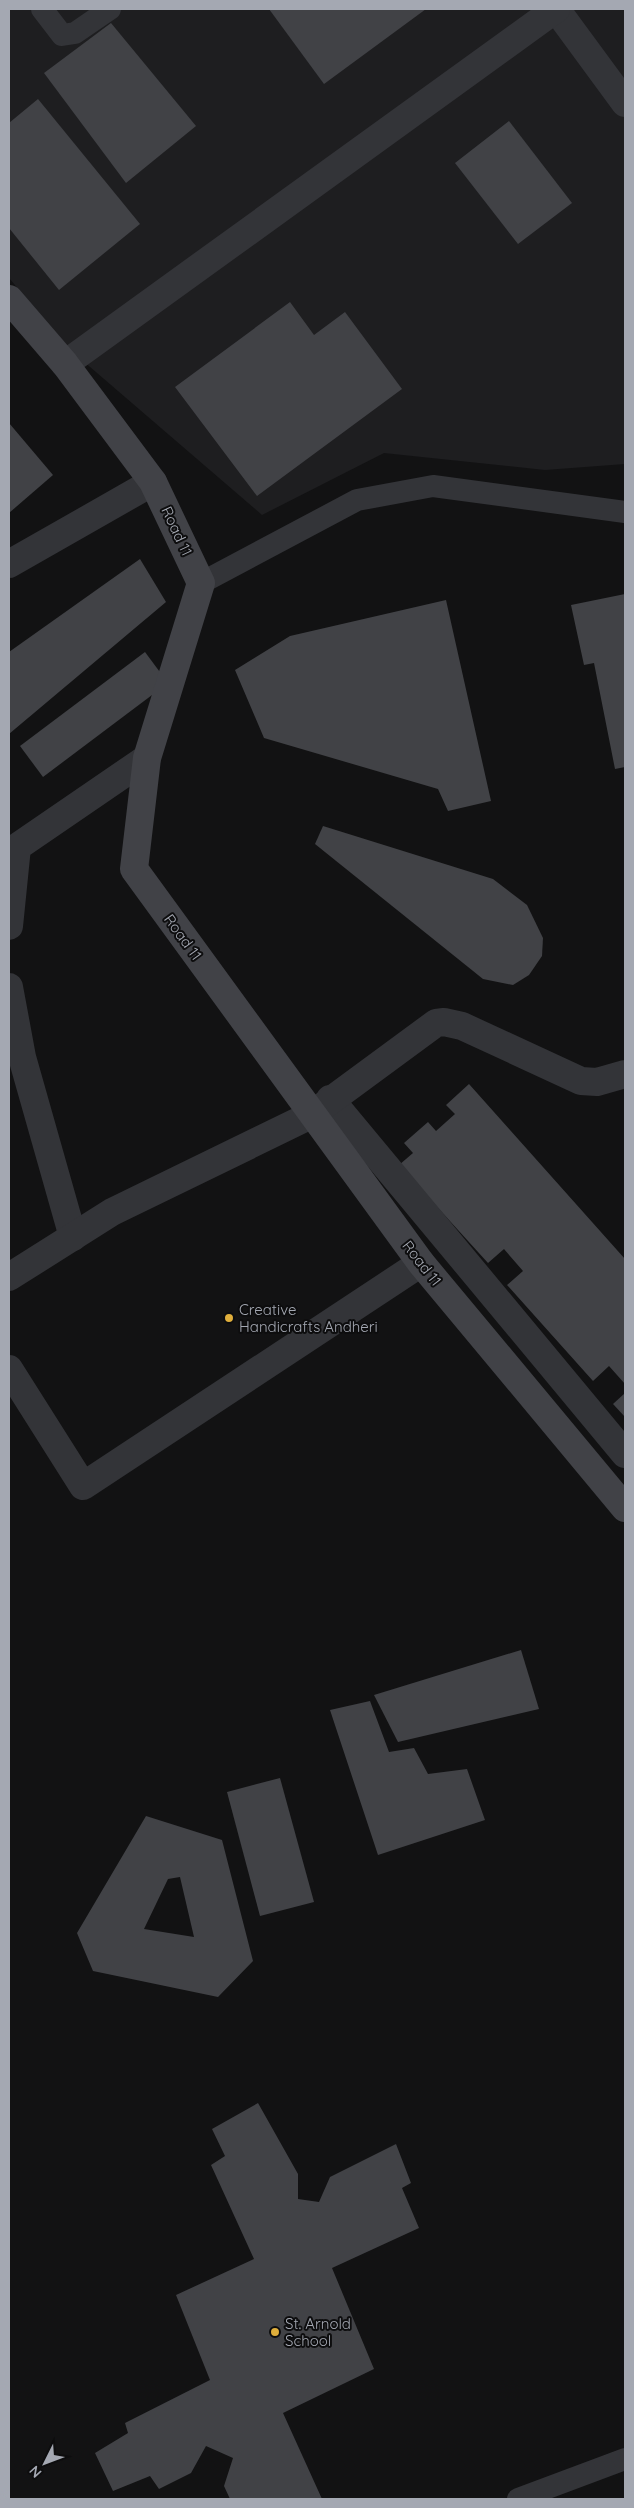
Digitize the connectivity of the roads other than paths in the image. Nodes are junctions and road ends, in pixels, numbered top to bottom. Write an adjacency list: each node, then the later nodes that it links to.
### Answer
1 (42, 9): 2 (lane)
2 (110, 9)
3 (556, 9): 4 (street); 6 (street)
4 (625, 103)
5 (9, 299): 6 (street, Road 11)
6 (65, 364): 7 (street, Road 11)
7 (154, 482): 9 (street); 10 (street, Road 11)
8 (625, 512): 10 (lane)
9 (9, 564)
10 (201, 583): 11 (street, Road 11)
11 (147, 758): 12 (street); 15 (street, Road 11)
12 (9, 926)
13 (9, 986): 16 (street)
14 (625, 1074): 15 (street)
15 (321, 1107): 16 (street); 17 (street, Road 11); 20 (street)
16 (73, 1236): 18 (street)
17 (422, 1263): 19 (street); 21 (street, Road 11)
18 (9, 1277)
19 (9, 1369)
20 (625, 1454)
21 (625, 1508)
22 (625, 2459): 23 (lane)
23 (518, 2499)

